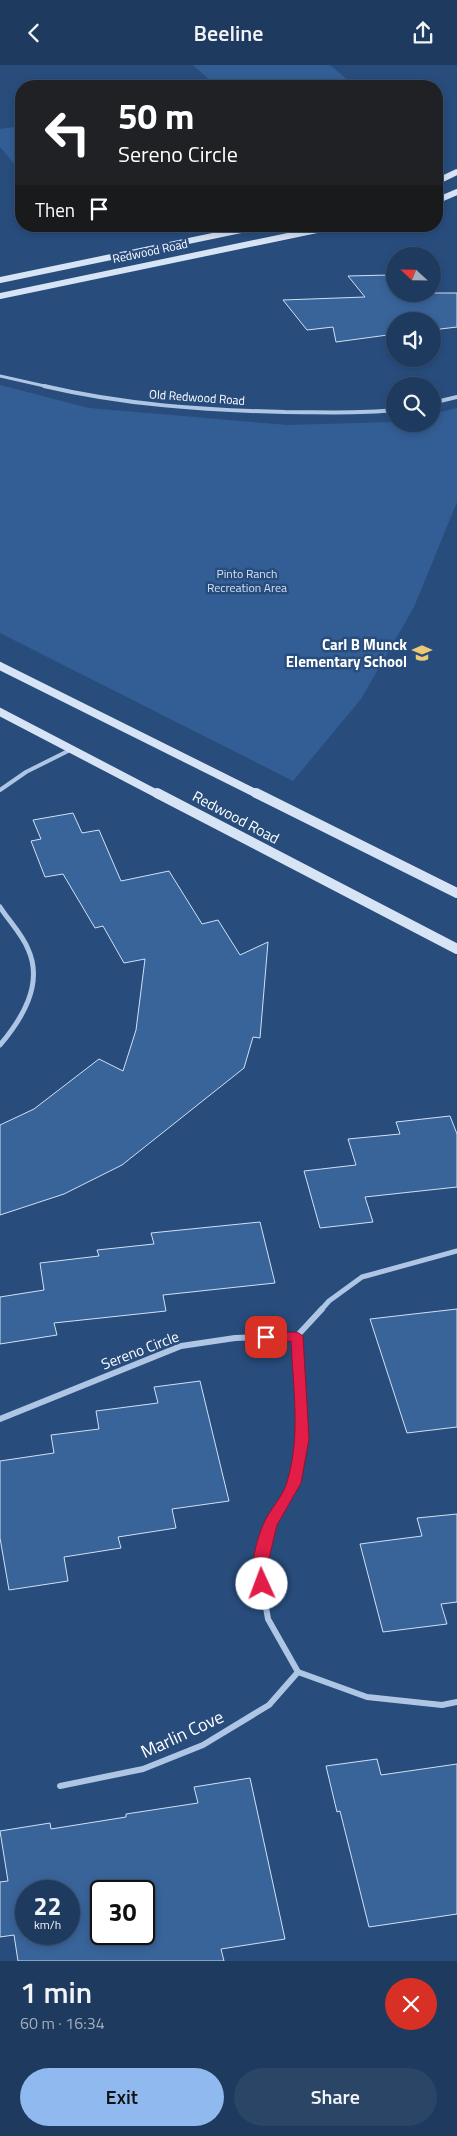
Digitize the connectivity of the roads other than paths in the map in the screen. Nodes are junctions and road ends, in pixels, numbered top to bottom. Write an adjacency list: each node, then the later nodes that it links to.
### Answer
1 (457, 172): 2 (main road)
2 (443, 179)
3 (457, 192): 4 (main road)
4 (443, 198)
5 (232, 232): 7 (main road, Redwood Road)
6 (307, 232): 8 (main road, Redwood Road)
7 (0, 280)
8 (0, 296)
9 (0, 376): 12 (street, Old Redwood Road)
10 (457, 397): 11 (street)
11 (441, 401)
12 (386, 411)
13 (0, 666): 17 (main road, Redwood Road)
14 (0, 713): 15 (main road, Redwood Road)
15 (73, 749): 16 (street); 19 (main road, Redwood Road)
16 (0, 790)
17 (457, 893)
18 (0, 907): 20 (street)
19 (457, 949)
20 (0, 1045)
21 (457, 1251): 22 (street)
22 (297, 1336): 23 (street, Sereno Circle); 24 (street)
23 (0, 1419)
24 (298, 1672): 25 (street); 26 (street, Marlin Cove)
25 (457, 1702)
26 (60, 1786)

